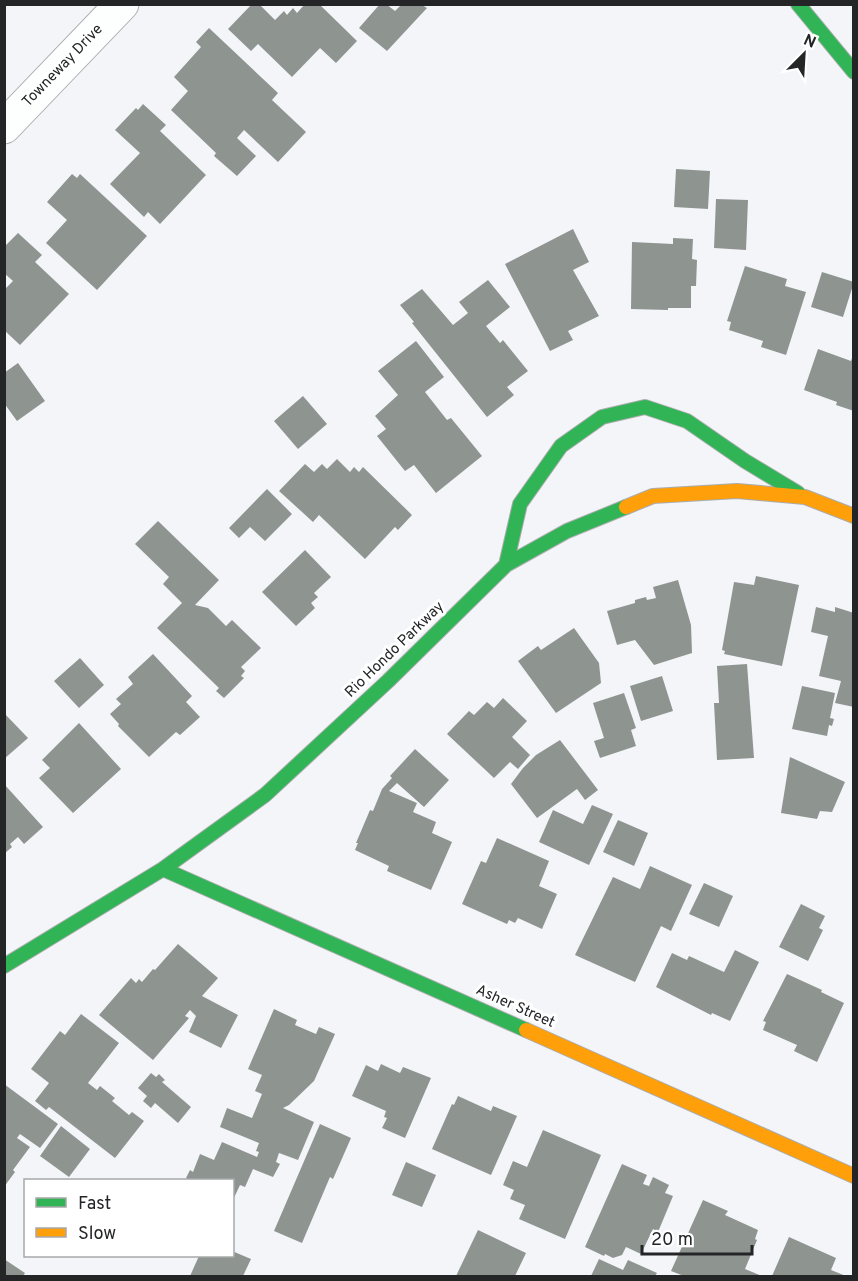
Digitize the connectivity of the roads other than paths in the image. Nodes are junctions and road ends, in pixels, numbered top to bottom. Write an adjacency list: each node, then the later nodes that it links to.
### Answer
1 (122, 4): 4 (street, Towneway Drive)
2 (798, 4): 3 (main road)
3 (854, 72)
4 (4, 127)
5 (805, 497): 6 (main road, Rio Hondo Parkway); 7 (main road, Rio Hondo Parkway); 7 (main road)
6 (854, 516)
7 (506, 565): 8 (main road, Rio Hondo Parkway)
8 (163, 869): 9 (main road, Rio Hondo Parkway); 10 (main road, Asher Street)
9 (4, 966)
10 (854, 1176)

